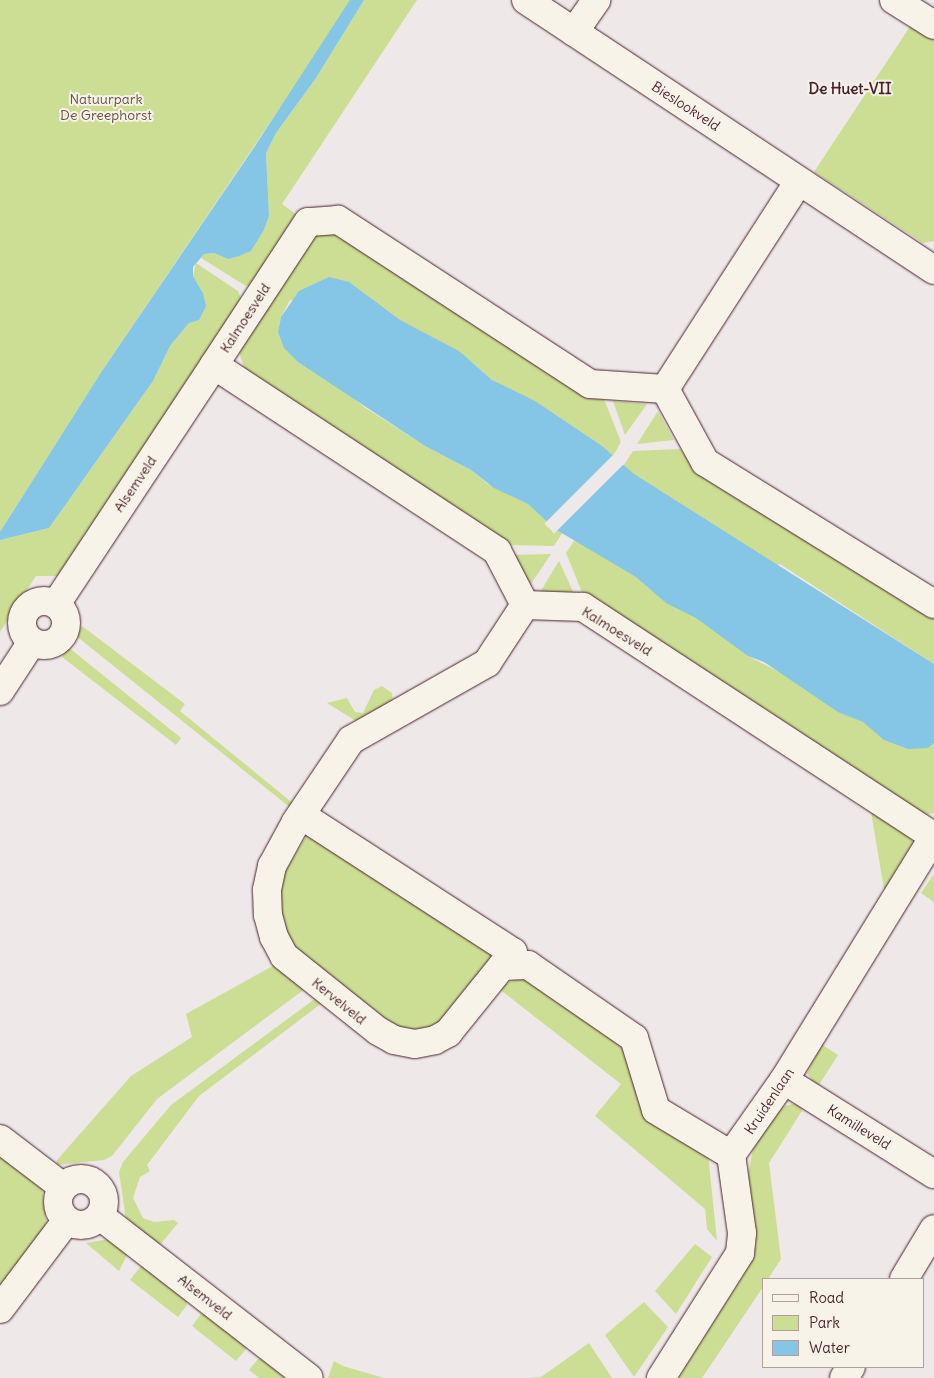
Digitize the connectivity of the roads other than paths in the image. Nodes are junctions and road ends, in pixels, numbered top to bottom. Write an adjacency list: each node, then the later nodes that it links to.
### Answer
1 (526, 0): 3 (street, Bieslookveld)
2 (596, 0): 3 (street)
3 (574, 32): 4 (street, Bieslookveld)
4 (799, 180): 5 (street, Bieslookveld); 7 (street)
5 (934, 269)
6 (214, 365): 7 (street, Kalmoesveld); 9 (street, Kalmoesveld); 10 (street, Alsemveld)
7 (665, 389): 8 (street)
8 (934, 604)
9 (525, 605): 11 (street, Kervelveld); 12 (street, Kalmoesveld)
10 (0, 691)
11 (301, 815): 13 (street); 13 (street, Kervelveld)
12 (934, 836): 14 (street, Kruidenlaan)
13 (515, 964): 16 (street)
14 (784, 1080): 16 (street, Kruidenlaan); 17 (street, Kamilleveld)
15 (0, 1139): 18 (street)
16 (732, 1155): 25 (street)
17 (934, 1174)
18 (63, 1187): 19 (street); 20 (street)
19 (100, 1216): 20 (street); 24 (street, Alsemveld)
20 (66, 1220): 23 (street)
21 (934, 1229): 22 (street)
22 (905, 1278)
23 (0, 1309)
24 (310, 1378)
25 (661, 1378)

